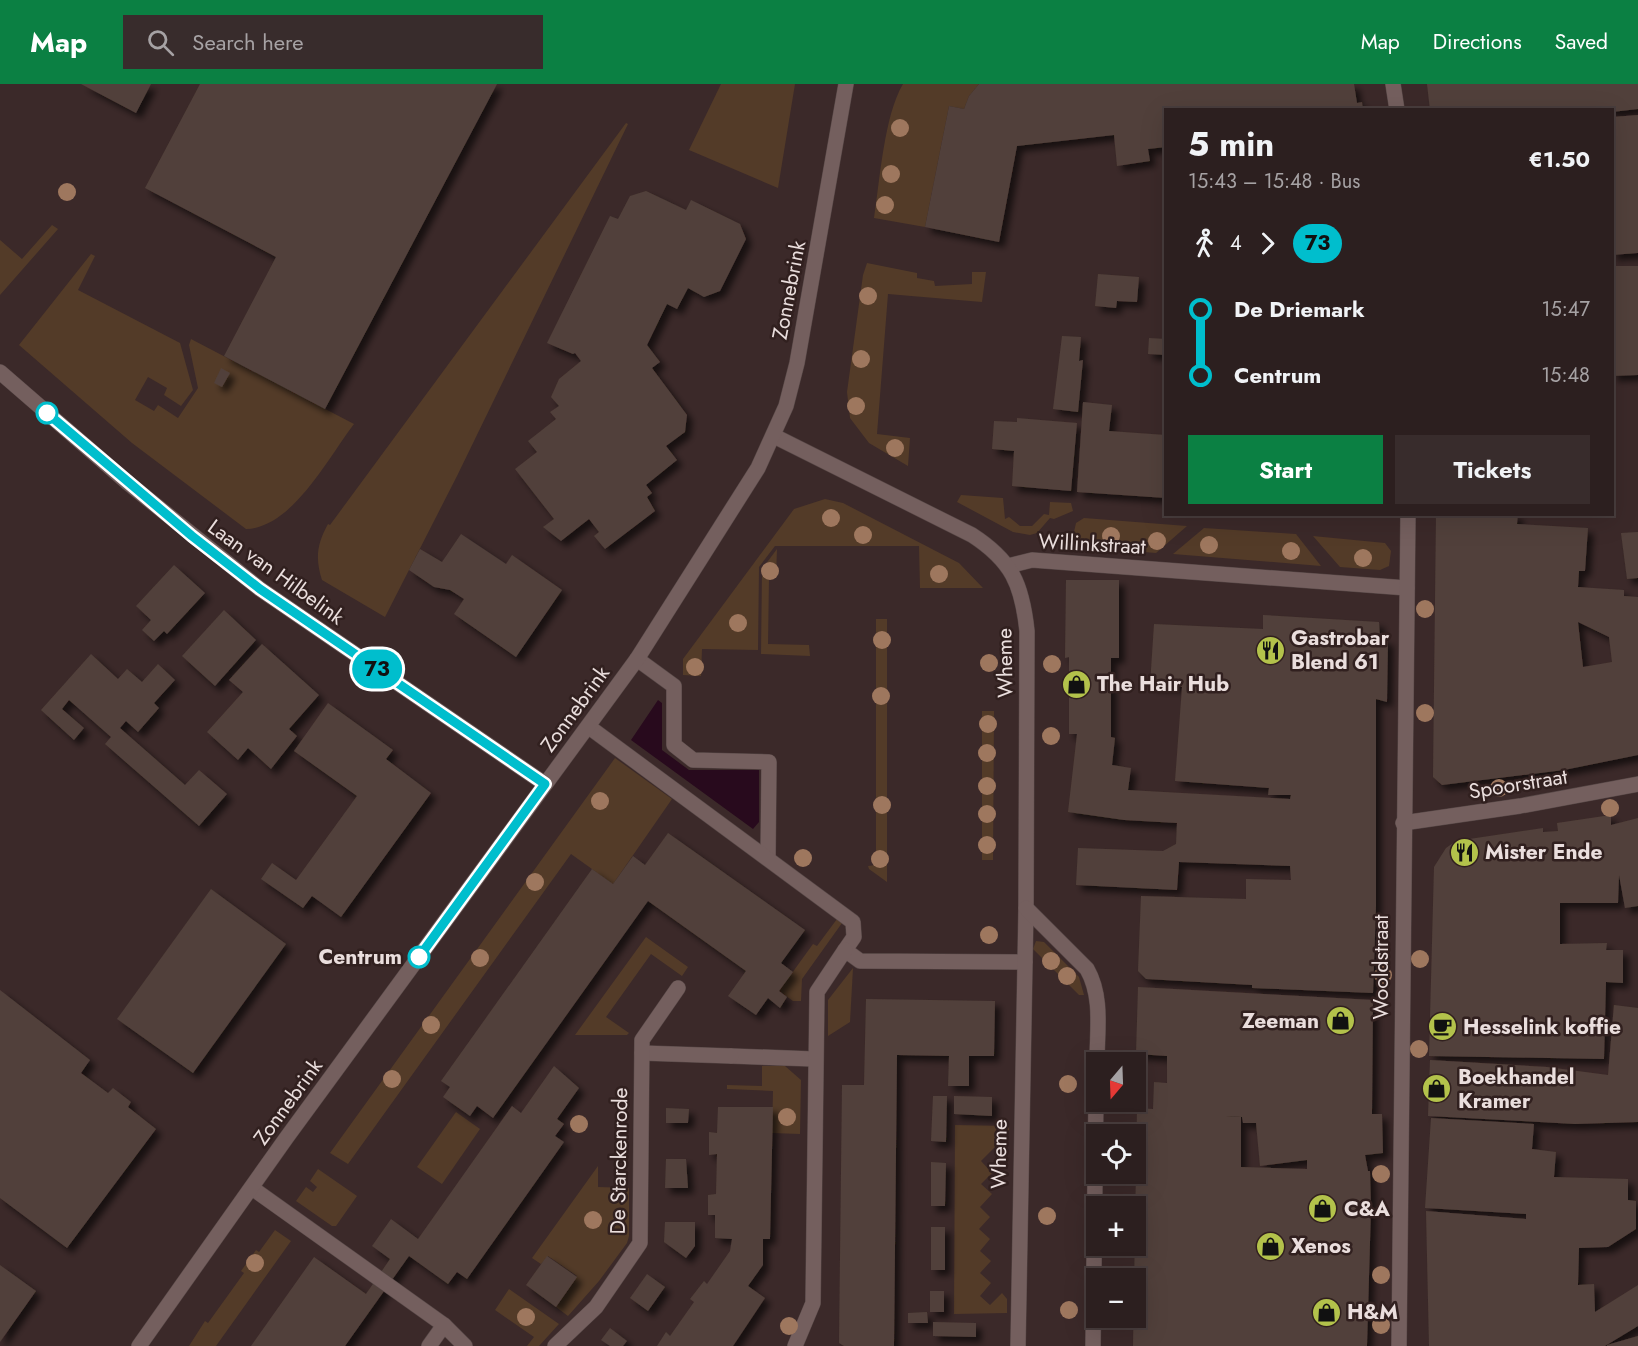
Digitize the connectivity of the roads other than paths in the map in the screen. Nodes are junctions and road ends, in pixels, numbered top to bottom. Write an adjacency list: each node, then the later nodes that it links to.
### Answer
1 (846, 84): 5 (street, Zonnebrink)
2 (1393, 84): 3 (street)
3 (1397, 108)
4 (0, 372): 11 (street, Laan van Hilbelink)
5 (774, 436): 7 (street); 9 (street, Zonnebrink)
6 (1408, 516): 8 (street, Wooldstraat)
7 (1008, 566): 8 (street, Willinkstraat); 15 (street, Wheme)
8 (1407, 588): 13 (street, Wooldstraat)
9 (637, 659): 10 (street, Zonnebrink); 14 (street)
10 (589, 727): 11 (street, Zonnebrink); 14 (street)
11 (545, 784): 23 (street, Zonnebrink)
12 (1638, 784): 13 (street, Spoorstraat)
13 (1403, 823): 32 (street, Wooldstraat)
14 (768, 858): 16 (street)
15 (1026, 908): 17 (street, Wheme); 19 (street)
16 (845, 950): 17 (street); 21 (street)
17 (1025, 962): 30 (street, Wheme)
18 (678, 988): 20 (street, De Starckenrode)
19 (1097, 1052)
20 (642, 1053): 21 (street); 28 (street, De Starckenrode)
21 (814, 1059): 29 (street)
22 (1096, 1112): 31 (street)
23 (252, 1188): 24 (street); 25 (street, Zonnebrink)
24 (444, 1325): 26 (street); 27 (street)
25 (139, 1346)
26 (429, 1346)
27 (465, 1346)
28 (555, 1346)
29 (795, 1346)
30 (1018, 1346)
31 (1094, 1346)
32 (1399, 1346)

